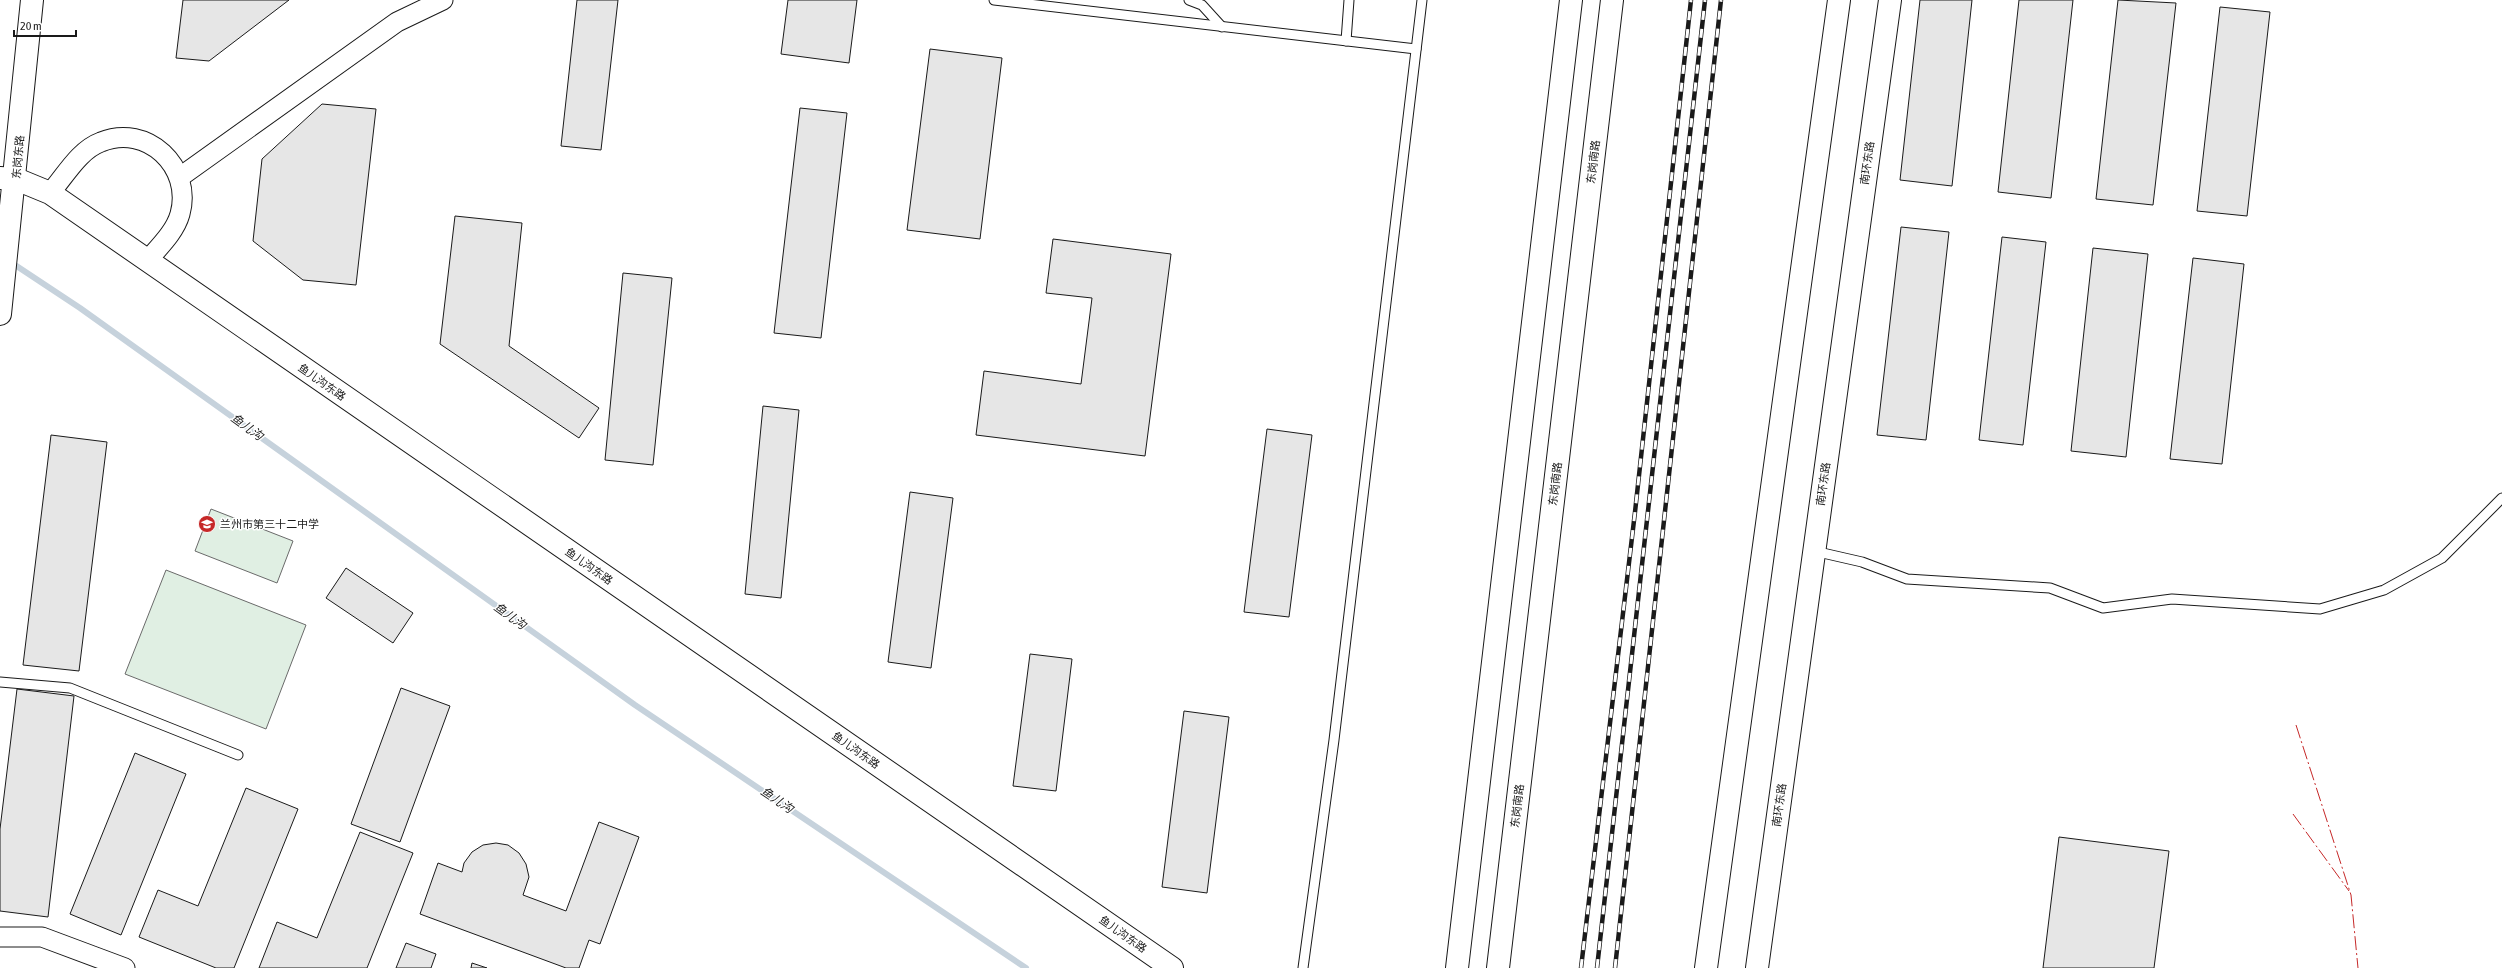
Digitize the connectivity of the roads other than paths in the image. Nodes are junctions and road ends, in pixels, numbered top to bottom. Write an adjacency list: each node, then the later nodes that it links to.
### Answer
1 (32, 0): 15 (main road, 东岗东路)
2 (443, 0): 14 (street)
3 (994, 0): 11 (lane)
4 (1189, 0): 11 (lane)
5 (1350, 0): 12 (lane)
6 (1422, 0): 13 (lane)
7 (1571, 0): 27 (main road)
8 (1612, 0): 28 (main road, 东岗南路)
9 (1839, 0): 29 (main road)
10 (1890, 0): 20 (main road, 南环东路)
11 (1222, 27): 12 (lane)
12 (1346, 41): 13 (lane)
13 (1416, 49): 26 (lane)
14 (180, 177): 16 (street); 17 (street)
15 (8, 178): 16 (main road, 鱼儿沟东路); 18 (main road, 东岗东路)
16 (50, 193): 17 (main road, 鱼儿沟东路)
17 (147, 262): 25 (main road, 鱼儿沟东路)
18 (1, 302)
19 (2502, 498): 20 (lane)
20 (1814, 551): 30 (main road, 南环东路)
21 (0, 682): 22 (lane)
22 (238, 755)
23 (0, 937): 24 (street)
24 (125, 968)
25 (1172, 968)
26 (1303, 968)
27 (1458, 968)
28 (1498, 968)
29 (1706, 968)
30 (1756, 968)

